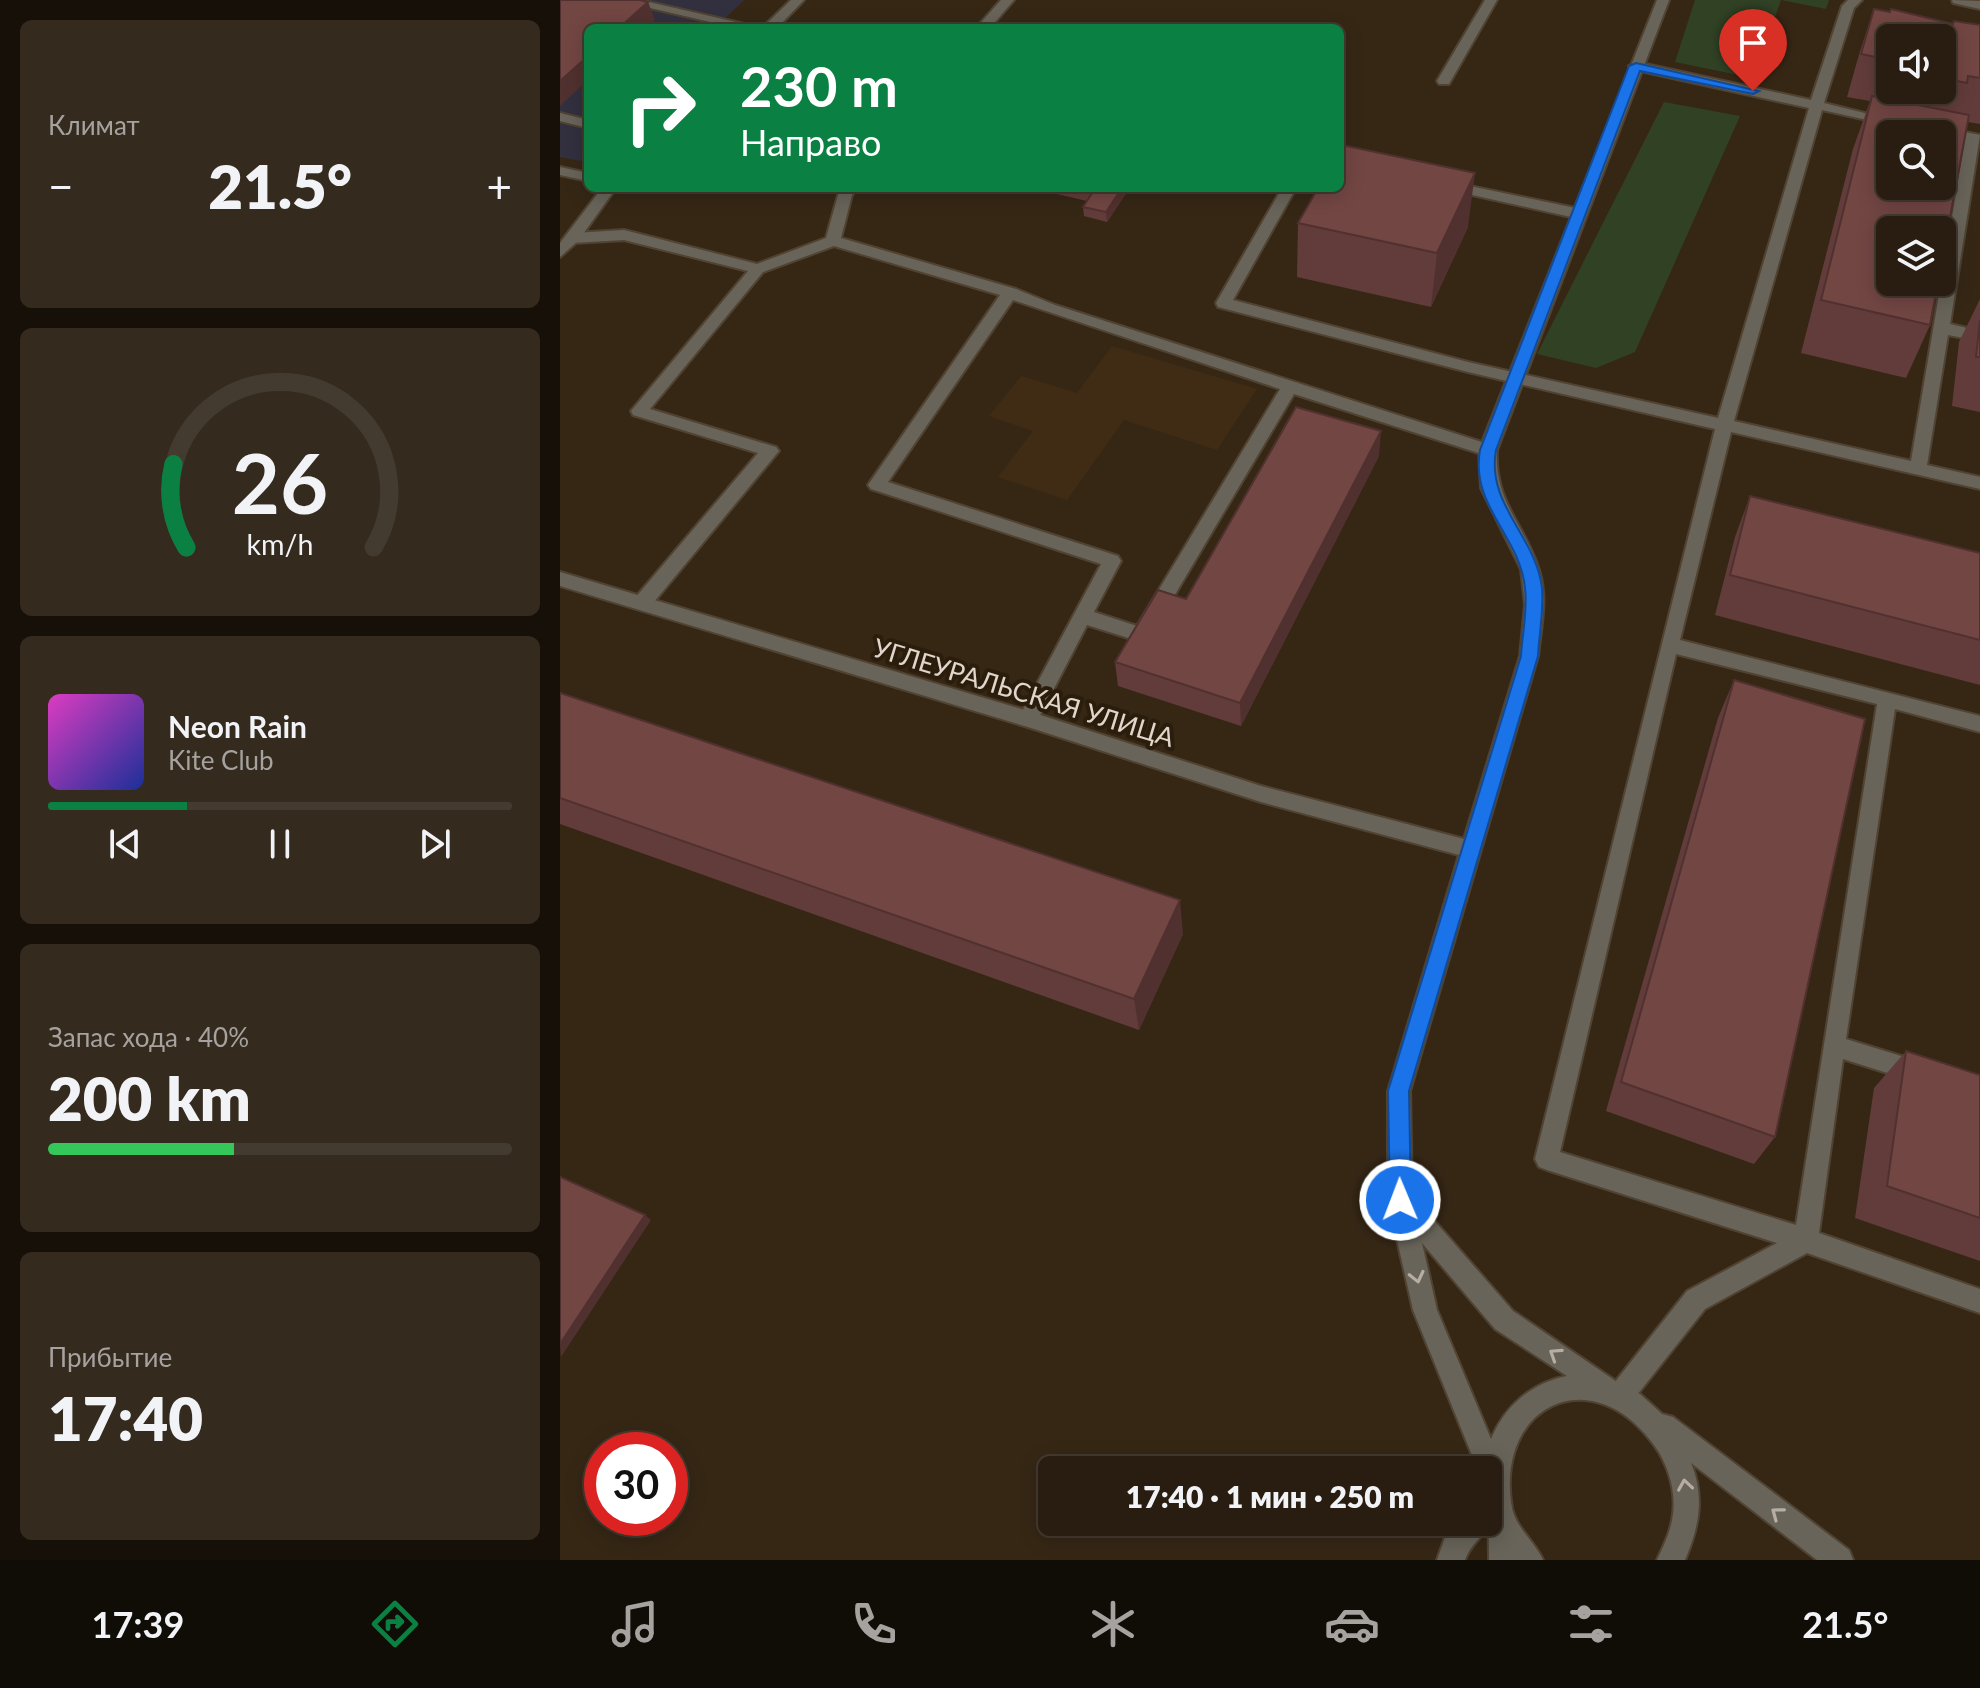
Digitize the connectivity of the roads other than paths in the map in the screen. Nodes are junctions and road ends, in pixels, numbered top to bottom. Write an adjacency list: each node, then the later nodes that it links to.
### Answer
1 (622, 0): 9 (street)
2 (798, 0): 10 (street)
3 (1008, 0): 11 (street)
4 (1491, 0): 13 (street)
5 (1663, 0): 12 (street)
6 (1856, 0): 14 (street)
7 (1958, 0): 8 (street)
8 (1980, 5)
9 (736, 24)
10 (773, 24)
11 (987, 24)
12 (1636, 66): 14 (street); 26 (street)
13 (1444, 81)
14 (1815, 105): 16 (street); 36 (street)
15 (560, 117): 17 (street)
16 (1887, 120)
17 (584, 123)
18 (1956, 134): 19 (street)
19 (1976, 138): 32 (street)
20 (560, 171): 21 (street)
21 (584, 176)
22 (1433, 182): 26 (street)
23 (606, 192): 27 (street)
24 (847, 192): 28 (street)
25 (1287, 192): 34 (street)
26 (1580, 214): 34 (street)
27 (573, 238): 29 (street); 30 (street)
28 (833, 241): 30 (street); 31 (street)
29 (560, 252)
30 (758, 269): 41 (street)
31 (1010, 293): 35 (street); 42 (street)
32 (1941, 328): 33 (street); 38 (street)
33 (1980, 336)
34 (1516, 378): 36 (street); 37 (street)
35 (1290, 387): 37 (street); 42 (street)
36 (1725, 424): 38 (street); 43 (street)
37 (1488, 450): 47 (street)
38 (1918, 469): 39 (street)
39 (1980, 483)
40 (560, 579): 41 (street, УГЛЕУРАЛЬСКАЯ УЛИЦА)
41 (642, 603): 45 (street, УГЛЕУРАЛЬСКАЯ УЛИЦА)
42 (1083, 616): 45 (street)
43 (1671, 645): 44 (street); 51 (street)
44 (1887, 699): 46 (street); 48 (street)
45 (1028, 719): 47 (street, УГЛЕУРАЛЬСКАЯ УЛИЦА)
46 (1980, 724)
47 (1473, 850): 50 (street)
48 (1834, 1046): 49 (street); 51 (street)
49 (1936, 1077)
50 (1400, 1200): 53 (street, one-way to 50); 55 (street, one-way to 55)
51 (1806, 1240): 52 (street); 53 (street)
52 (1980, 1301)
53 (1620, 1396): 54 (street); 56 (street)
54 (1648, 1414): 63 (street, one-way to 54); 64 (street, one-way to 54)
55 (1474, 1456)
56 (1499, 1456)
57 (1502, 1524): 62 (street)
58 (1461, 1536): 60 (street)
59 (1498, 1536): 61 (street)
60 (1451, 1560)
61 (1503, 1560)
62 (1529, 1560)
63 (1671, 1560)
64 (1839, 1560)

